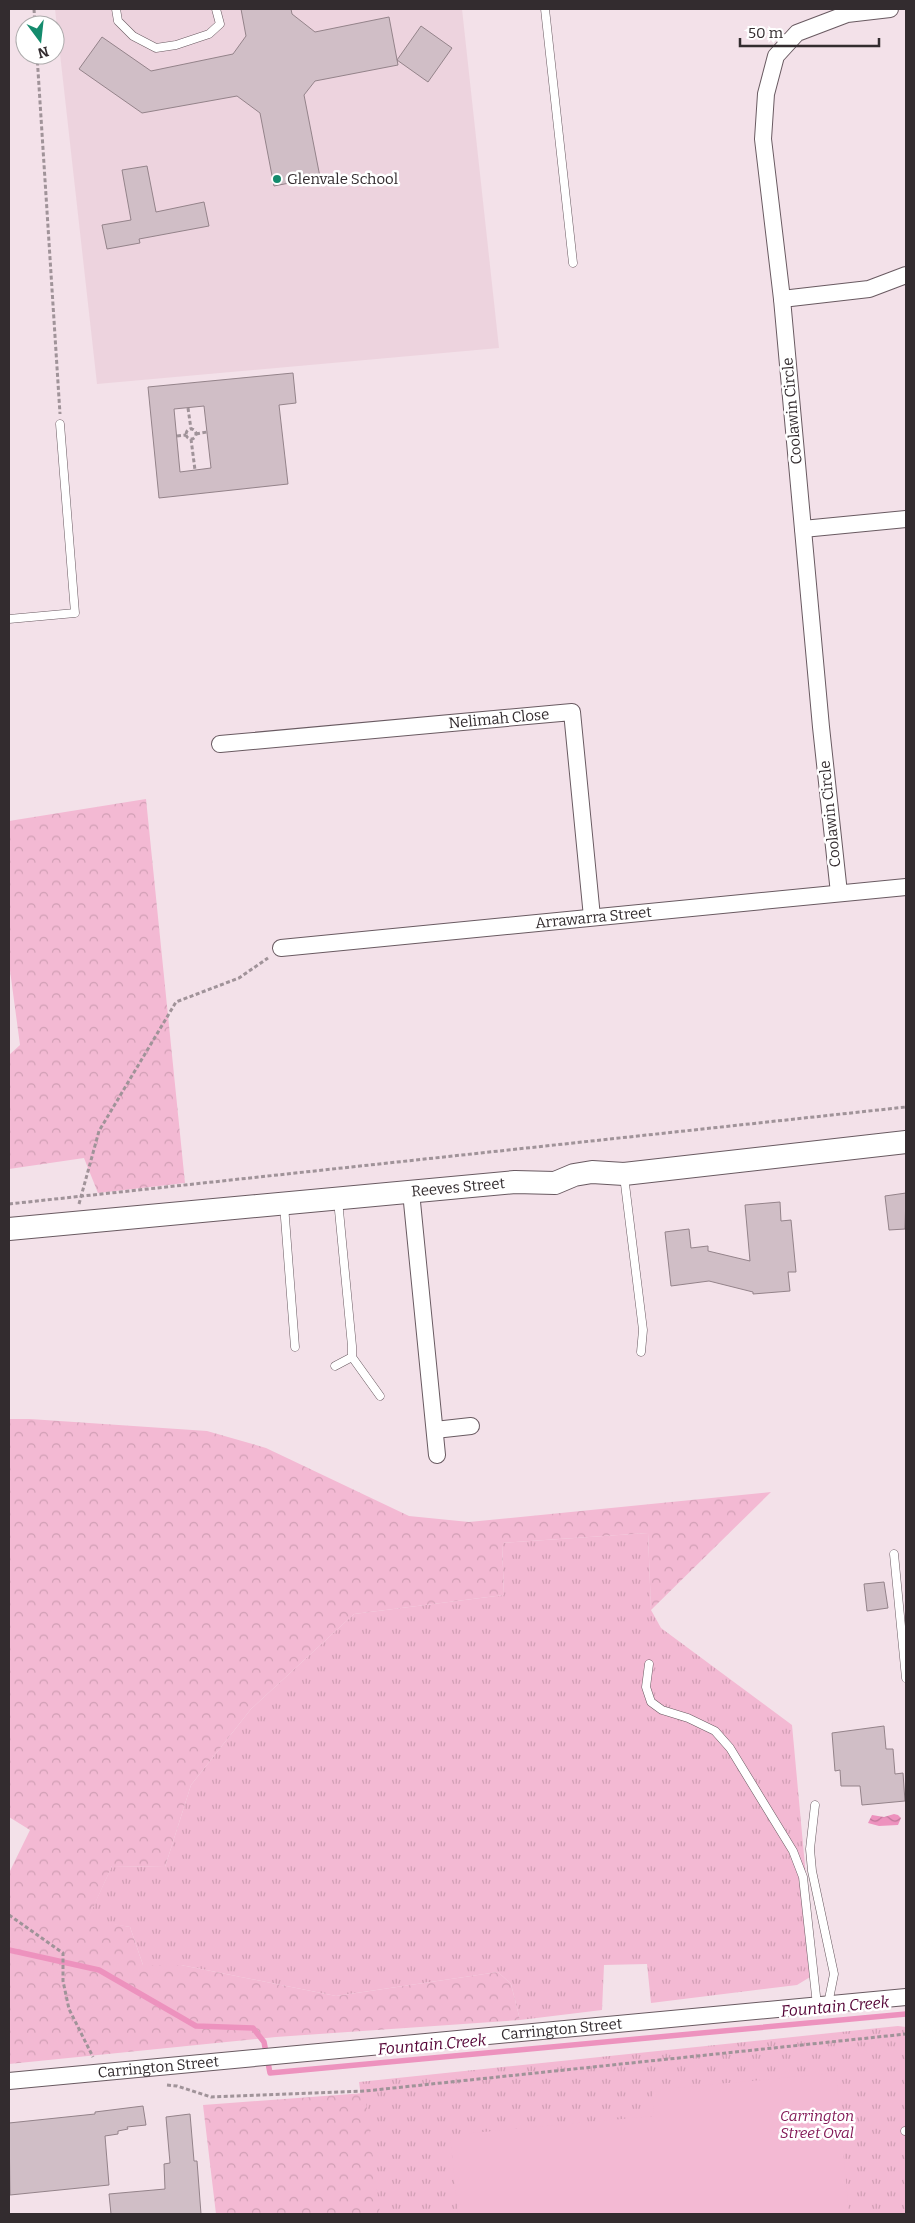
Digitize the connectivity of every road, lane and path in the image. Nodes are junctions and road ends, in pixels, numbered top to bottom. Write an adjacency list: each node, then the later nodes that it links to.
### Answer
1 (116, 9): 2 (lane)
2 (216, 9)
3 (546, 9): 6 (lane)
4 (890, 9): 8 (street, Coolawin Circle)
5 (38, 65): 10 (path)
6 (573, 262)
7 (906, 276): 8 (street)
8 (782, 299): 19 (street, Coolawin Circle)
9 (188, 408): 11 (path)
10 (60, 424): 20 (lane)
11 (190, 429): 13 (path); 14 (path)
12 (207, 432): 13 (path)
13 (196, 434): 16 (path)
14 (186, 435): 15 (path); 16 (path)
15 (177, 436)
16 (192, 439): 17 (path)
17 (195, 470)
18 (906, 519): 19 (street)
19 (803, 528): 23 (street, Coolawin Circle)
20 (9, 619)
21 (220, 744): 24 (street, Nelimah Close)
22 (906, 887): 23 (street, Arrawarra Street)
23 (839, 893): 24 (street, Arrawarra Street)
24 (592, 917): 25 (street, Arrawarra Street)
25 (282, 948): 30 (path)
26 (906, 1106): 30 (path)
27 (906, 1142): 28 (street, Reeves Street)
28 (624, 1174): 29 (street, Reeves Street); 37 (lane)
29 (411, 1192): 31 (street, Reeves Street); 42 (street)
30 (80, 1195): 33 (path); 34 (path)
31 (338, 1198): 32 (street, Reeves Street); 38 (lane)
32 (284, 1203): 34 (street, Reeves Street); 36 (lane)
33 (9, 1204)
34 (76, 1222): 35 (street, Reeves Street)
35 (9, 1229)
36 (295, 1347)
37 (641, 1352)
38 (352, 1358): 39 (lane); 40 (lane)
39 (335, 1366)
40 (380, 1396)
41 (471, 1426): 42 (street)
42 (435, 1430): 43 (street)
43 (437, 1455)
44 (894, 1554): 46 (lane)
45 (649, 1664): 50 (lane)
46 (906, 1678)
47 (816, 1805): 50 (lane)
48 (9, 1916): 52 (path)
49 (906, 1997): 50 (street, Carrington Street)
50 (822, 2005): 53 (street, Carrington Street)
51 (906, 2034): 54 (path)
52 (95, 2061)
53 (9, 2081)
54 (177, 2086)

